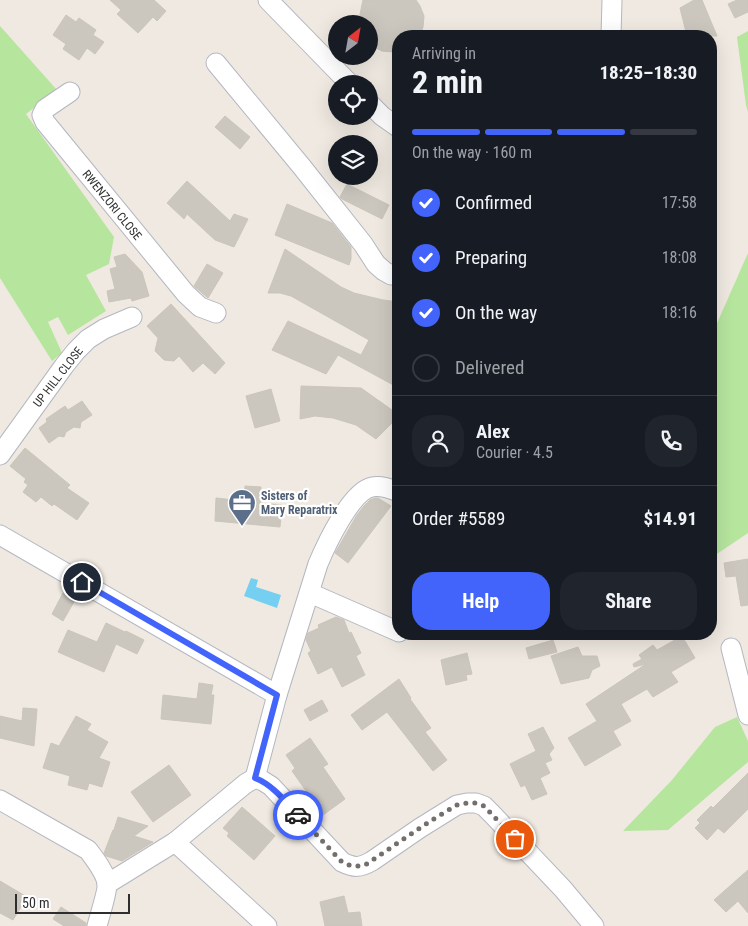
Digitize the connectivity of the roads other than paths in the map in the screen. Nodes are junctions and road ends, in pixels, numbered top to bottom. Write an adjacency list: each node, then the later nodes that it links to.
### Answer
1 (268, 0): 5 (street)
2 (612, 0): 3 (street)
3 (611, 30)
4 (216, 63): 9 (street)
5 (341, 75)
6 (70, 92): 10 (street, RWENZORI CLOSE)
7 (378, 112): 8 (street)
8 (392, 123)
9 (392, 275)
10 (216, 314)
11 (132, 317): 12 (street, UP HILL CLOSE)
12 (0, 456)
13 (392, 490): 15 (street)
14 (0, 535): 18 (street)
15 (310, 593): 16 (street); 18 (street)
16 (392, 629)
17 (731, 648): 19 (street)
18 (277, 695): 20 (street)
19 (748, 715)
20 (255, 778): 22 (street); 26 (street)
21 (0, 800): 23 (street)
22 (175, 842): 23 (street); 25 (street)
23 (107, 884): 24 (street)
24 (97, 926)
25 (267, 926)
26 (594, 926)

